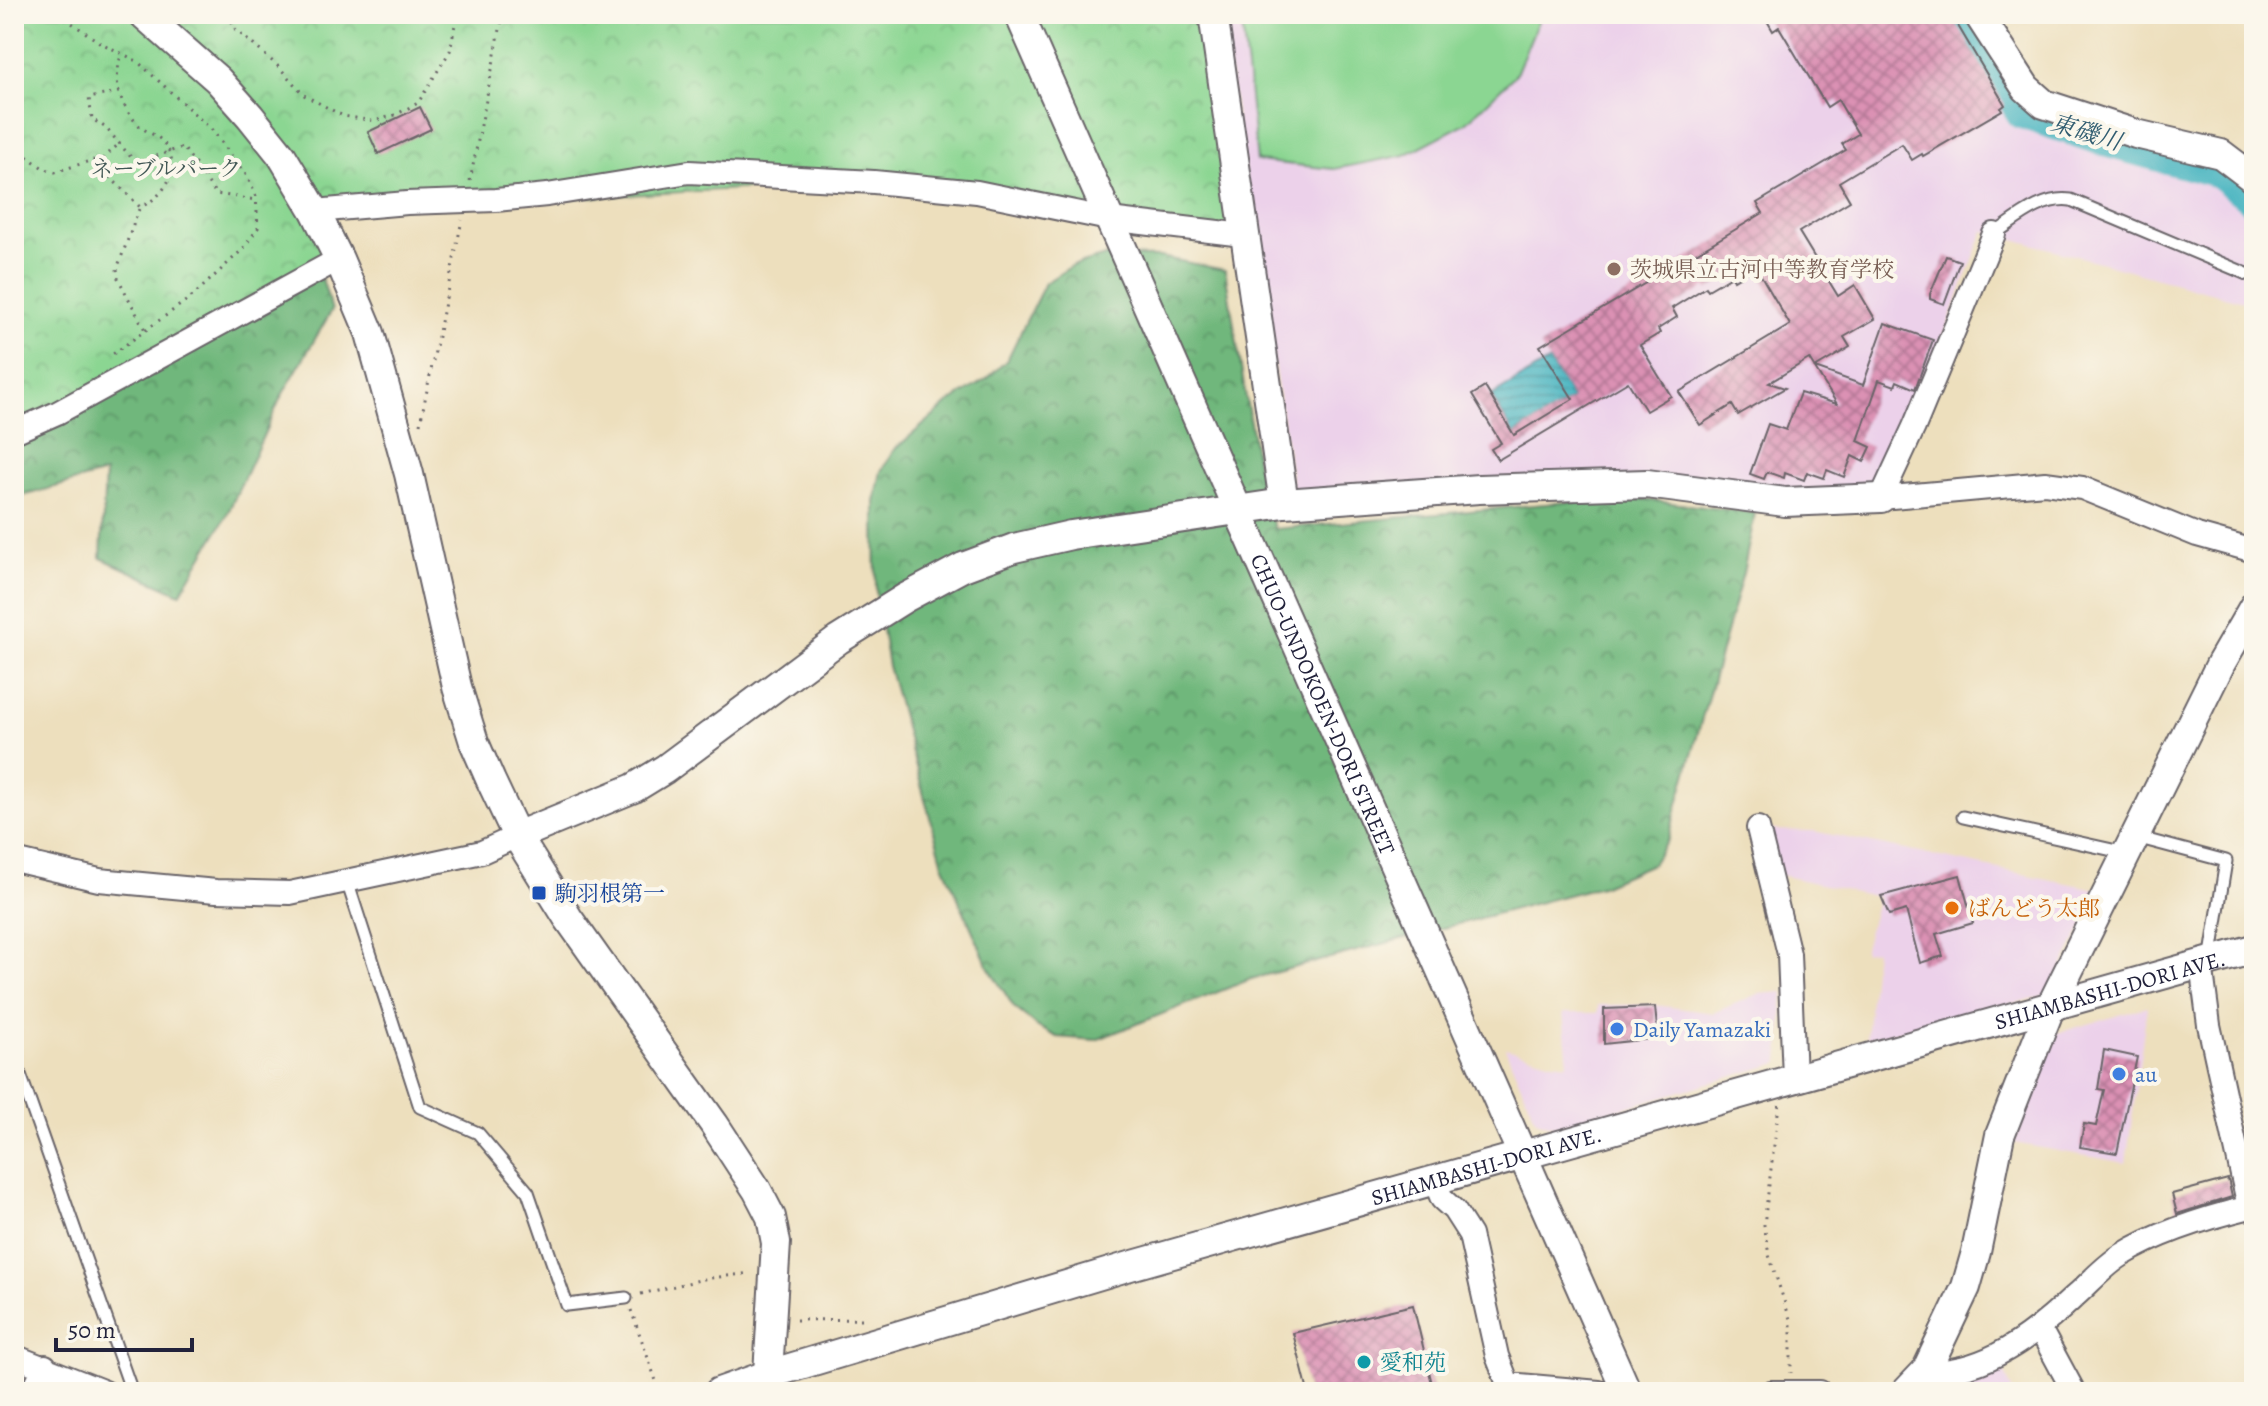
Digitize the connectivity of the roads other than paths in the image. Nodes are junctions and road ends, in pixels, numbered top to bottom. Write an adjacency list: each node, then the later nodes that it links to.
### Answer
1 (143, 14): 6 (street)
2 (1019, 14): 7 (street, CHUO-UNDOKOEN-DORI STREET)
3 (1213, 14): 9 (street)
4 (1978, 14): 5 (street)
5 (2254, 179)
6 (315, 211): 7 (street); 10 (street)
7 (1109, 219): 9 (street); 15 (street, CHUO-UNDOKOEN-DORI STREET)
8 (1994, 234): 11 (lane); 13 (street)
9 (1243, 235): 14 (street)
10 (339, 259): 12 (street); 20 (street)
11 (2254, 277)
12 (14, 432)
13 (1881, 498): 14 (street); 16 (street)
14 (1284, 503): 15 (street)
15 (1239, 511): 20 (street); 29 (street, CHUO-UNDOKOEN-DORI STREET)
16 (2254, 551)
17 (2254, 606): 21 (street)
18 (1963, 817): 21 (lane)
19 (1758, 828): 28 (street)
20 (517, 836): 23 (street); 37 (street)
21 (2131, 845): 25 (lane); 26 (street)
22 (14, 860): 23 (street)
23 (347, 881): 32 (lane)
24 (2254, 949): 25 (street, SHIAMBASHI-DORI AVE.)
25 (2205, 963): 26 (street, SHIAMBASHI-DORI AVE.); 31 (street)
26 (2051, 1006): 28 (street, SHIAMBASHI-DORI AVE.); 36 (street)
27 (14, 1057): 41 (lane)
28 (1788, 1080): 29 (street, SHIAMBASHI-DORI AVE.)
29 (1522, 1154): 30 (street, SHIAMBASHI-DORI AVE.); 44 (street, CHUO-UNDOKOEN-DORI STREET)
30 (1434, 1179): 37 (street, SHIAMBASHI-DORI AVE.); 43 (street)
31 (2251, 1207): 33 (street)
32 (626, 1298)
33 (2040, 1329): 36 (street); 48 (street)
34 (14, 1356): 35 (street)
35 (45, 1366): 39 (street); 40 (street)
36 (1926, 1371): 47 (street)
37 (769, 1383): 42 (street, SHIAMBASHI-DORI AVE.)
38 (1791, 1391): 45 (street); 46 (street)
39 (32, 1392)
40 (105, 1392)
41 (132, 1392)
42 (719, 1392)
43 (1599, 1392)
44 (1627, 1392)
45 (1771, 1392)
46 (1820, 1392)
47 (1906, 1392)
48 (2074, 1392)

